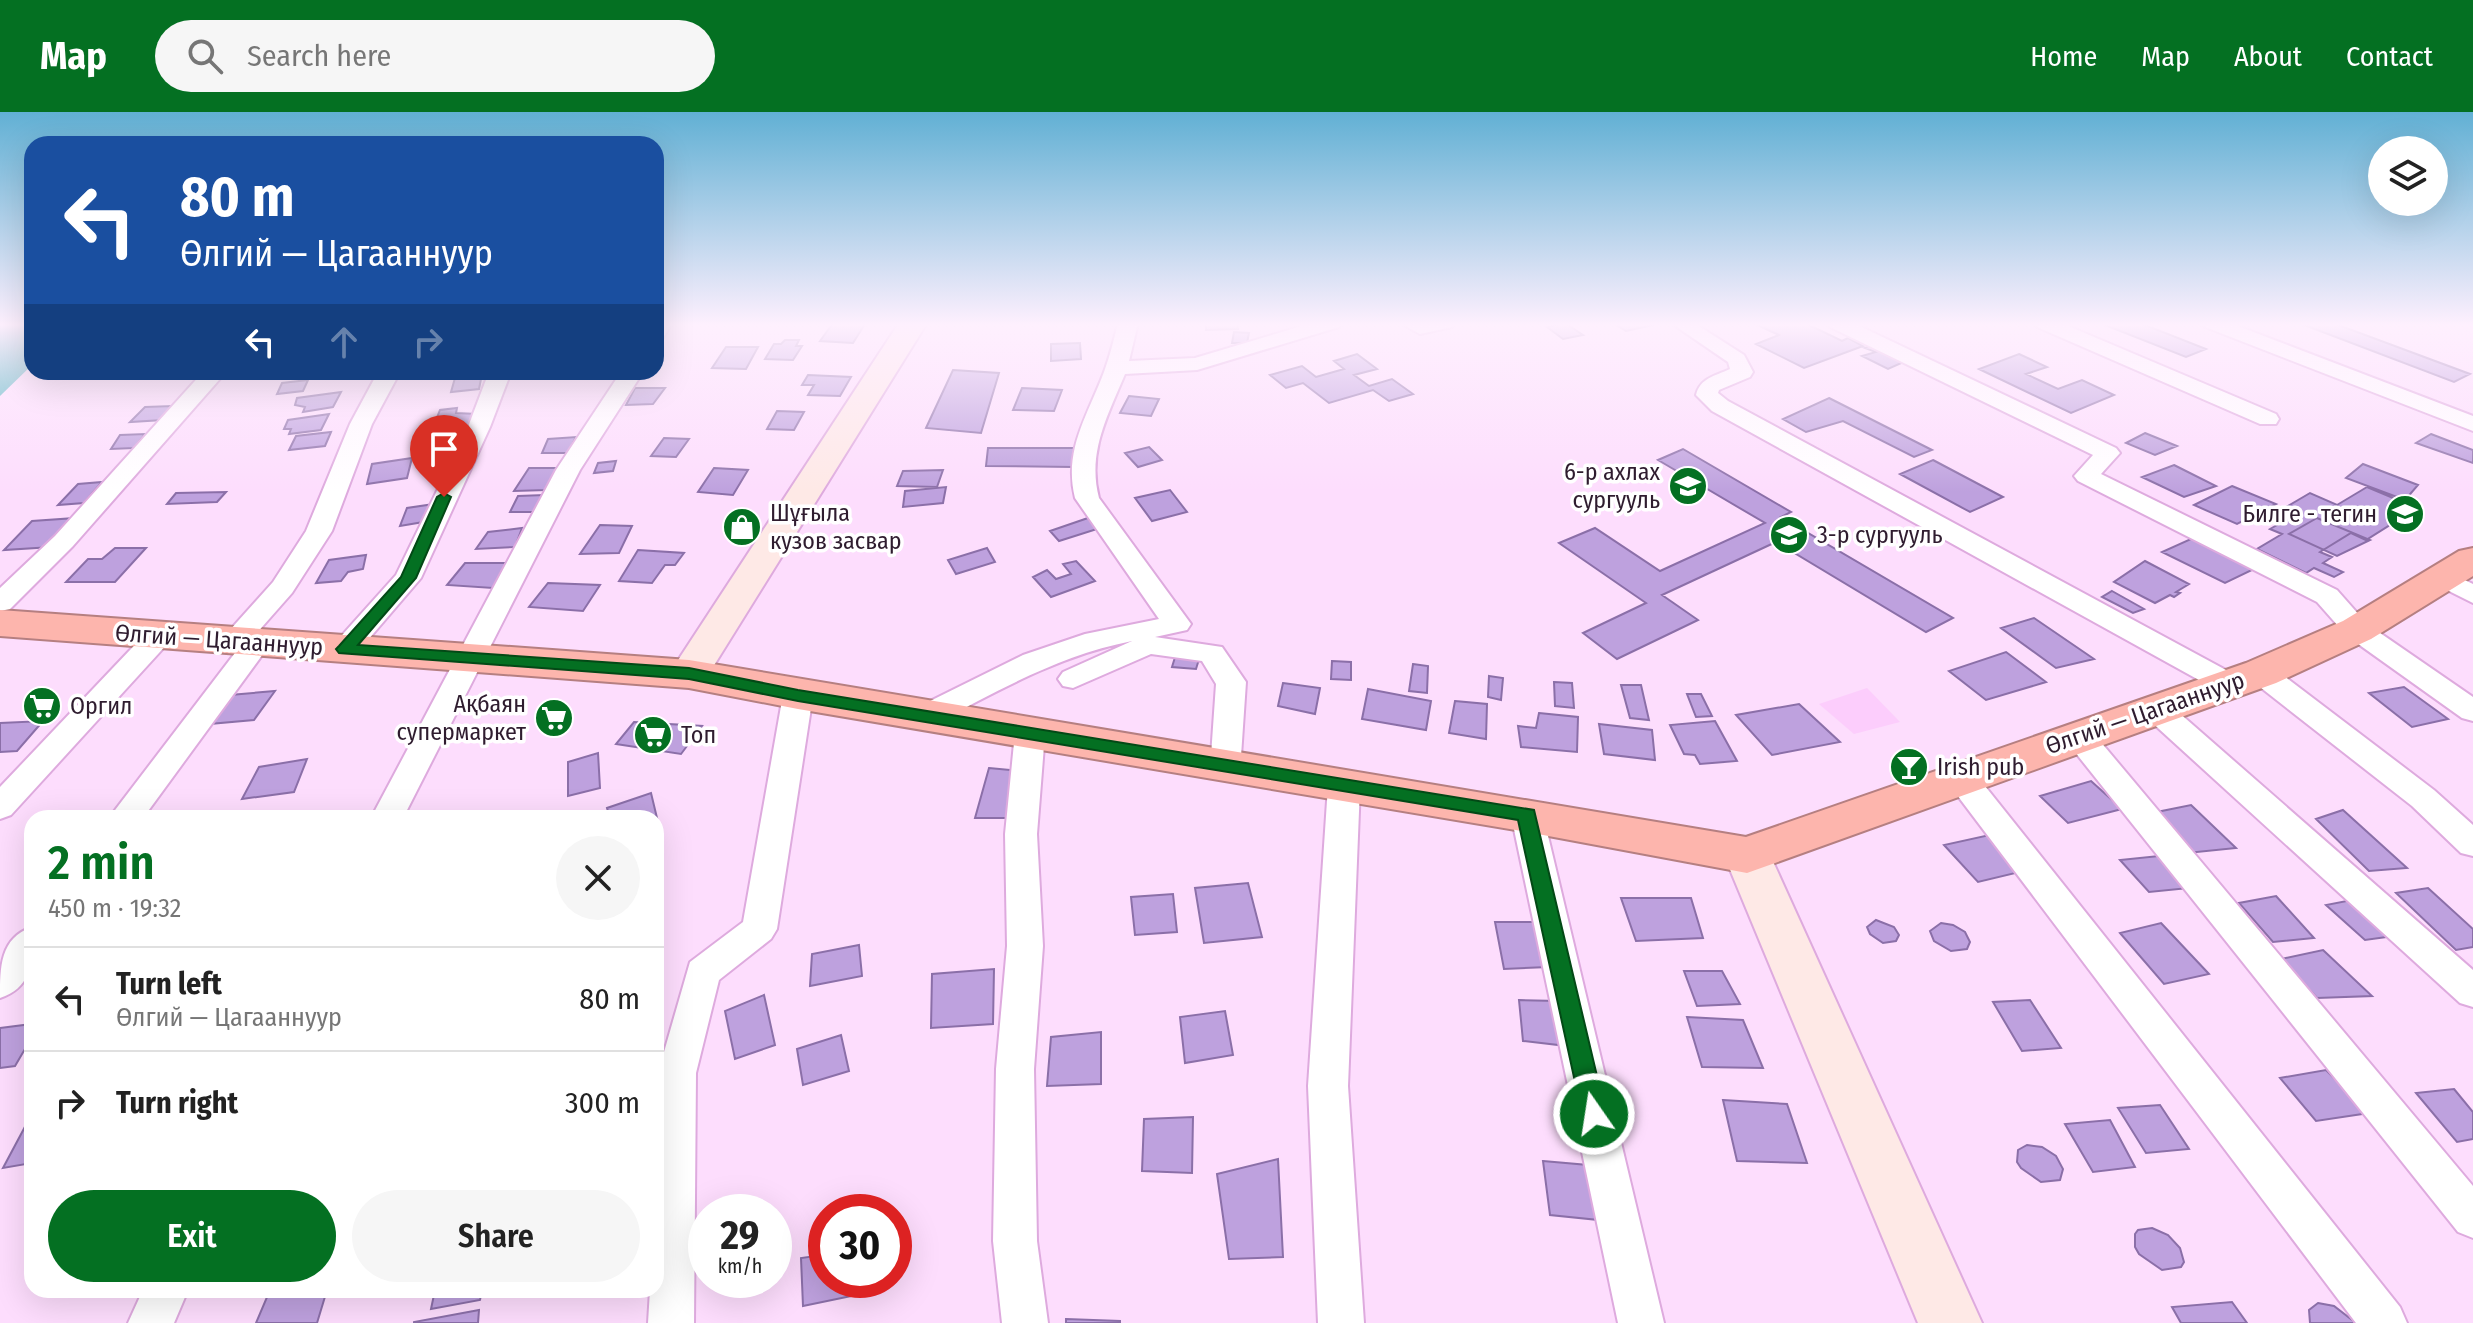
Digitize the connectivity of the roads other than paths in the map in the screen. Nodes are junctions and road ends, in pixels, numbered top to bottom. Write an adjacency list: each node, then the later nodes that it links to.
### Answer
1 (208, 380): 14 (street)
2 (385, 380): 18 (street)
3 (497, 380): 19 (street)
4 (627, 380): 20 (street)
5 (877, 380): 21 (street)
6 (1111, 380): 27 (street)
7 (1724, 380): 22 (street)
8 (1955, 380): 16 (street)
9 (2176, 380): 12 (street)
10 (2366, 380): 11 (street)
11 (2466, 416)
12 (2268, 419)
13 (2463, 577): 16 (highway, Өлгий — Цагааннуур)
14 (0, 603)
15 (0, 623): 17 (highway, Өлгий — Цагааннуур)
16 (2357, 630): 22 (highway, Өлгий — Цагааннуур); 26 (street)
17 (159, 636): 18 (highway, Өлгий — Цагааннуур); 33 (street)
18 (246, 642): 19 (highway, Өлгий — Цагааннуур); 34 (street)
19 (345, 649): 20 (highway, Өлгий — Цагааннуур)
20 (467, 660): 21 (highway, Өлгий — Цагааннуур); 35 (street)
21 (689, 674): 24 (highway, Өлгий — Цагааннуур)
22 (2244, 678): 25 (highway, Өлгий — Цагааннуур); 37 (street)
23 (1073, 679): 30 (street)
24 (798, 695): 27 (highway, Өлгий — Цагааннуур); 45 (street)
25 (2158, 711): 29 (highway, Өлгий — Цагааннуур); 41 (street)
26 (2473, 711)
27 (927, 715): 28 (highway, Өлгий — Цагааннуур)
28 (1030, 733): 32 (highway, Өлгий — Цагааннуур); 46 (street)
29 (2078, 735): 31 (highway, Өлгий — Цагааннуур); 42 (street)
30 (1226, 756)
31 (1962, 779): 38 (highway, Өлгий — Цагааннуур); 50 (street)
32 (1344, 786): 36 (highway, Өлгий — Цагааннуур); 47 (street)
33 (0, 807)
34 (130, 810)
35 (391, 810)
36 (1527, 815): 38 (highway, Өлгий — Цагааннуур); 48 (street)
37 (2473, 844)
38 (1747, 855): 49 (street)
39 (24, 952): 40 (street)
40 (0, 983)
41 (2473, 992)
42 (2473, 1218)
43 (162, 1298): 44 (street)
44 (151, 1323)
45 (671, 1323)
46 (1025, 1323)
47 (1341, 1323)
48 (1641, 1323)
49 (1950, 1323)
50 (2384, 1323)

